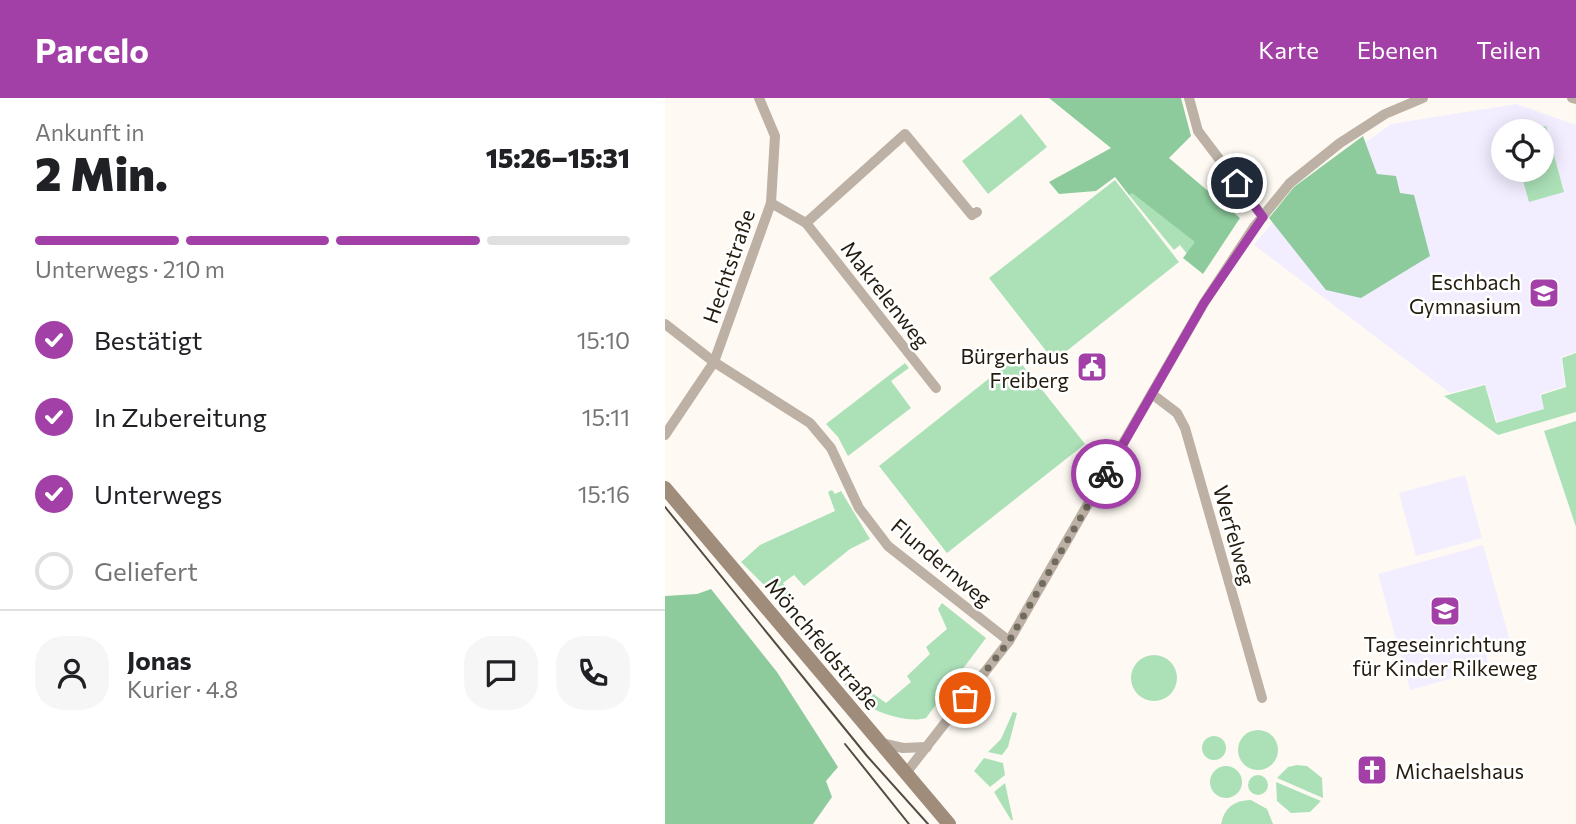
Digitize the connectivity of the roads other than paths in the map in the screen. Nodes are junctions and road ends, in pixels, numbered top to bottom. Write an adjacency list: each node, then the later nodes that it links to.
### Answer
1 (759, 98): 4 (street, Hechtstraße)
2 (1189, 98): 6 (street)
3 (1423, 98): 6 (street)
4 (771, 203): 7 (street, Makrelenweg); 9 (street, Hechtstraße)
5 (977, 212): 7 (street)
6 (1263, 217): 11 (street)
7 (806, 223): 10 (street, Makrelenweg)
8 (665, 324): 9 (street, Flundernweg)
9 (714, 362): 12 (street, Hechtstraße); 14 (street, Flundernweg)
10 (936, 388)
11 (1152, 394): 14 (street); 15 (street, Werfelweg)
12 (665, 435)
13 (665, 488): 16 (main road, Mönchfeldstraße)
14 (1009, 641): 17 (street)
15 (1262, 698)
16 (881, 743): 17 (street); 18 (main road, Mönchfeldstraße)
17 (927, 747): 18 (street)
18 (906, 774): 19 (main road, Mönchfeldstraße)
19 (949, 824)

